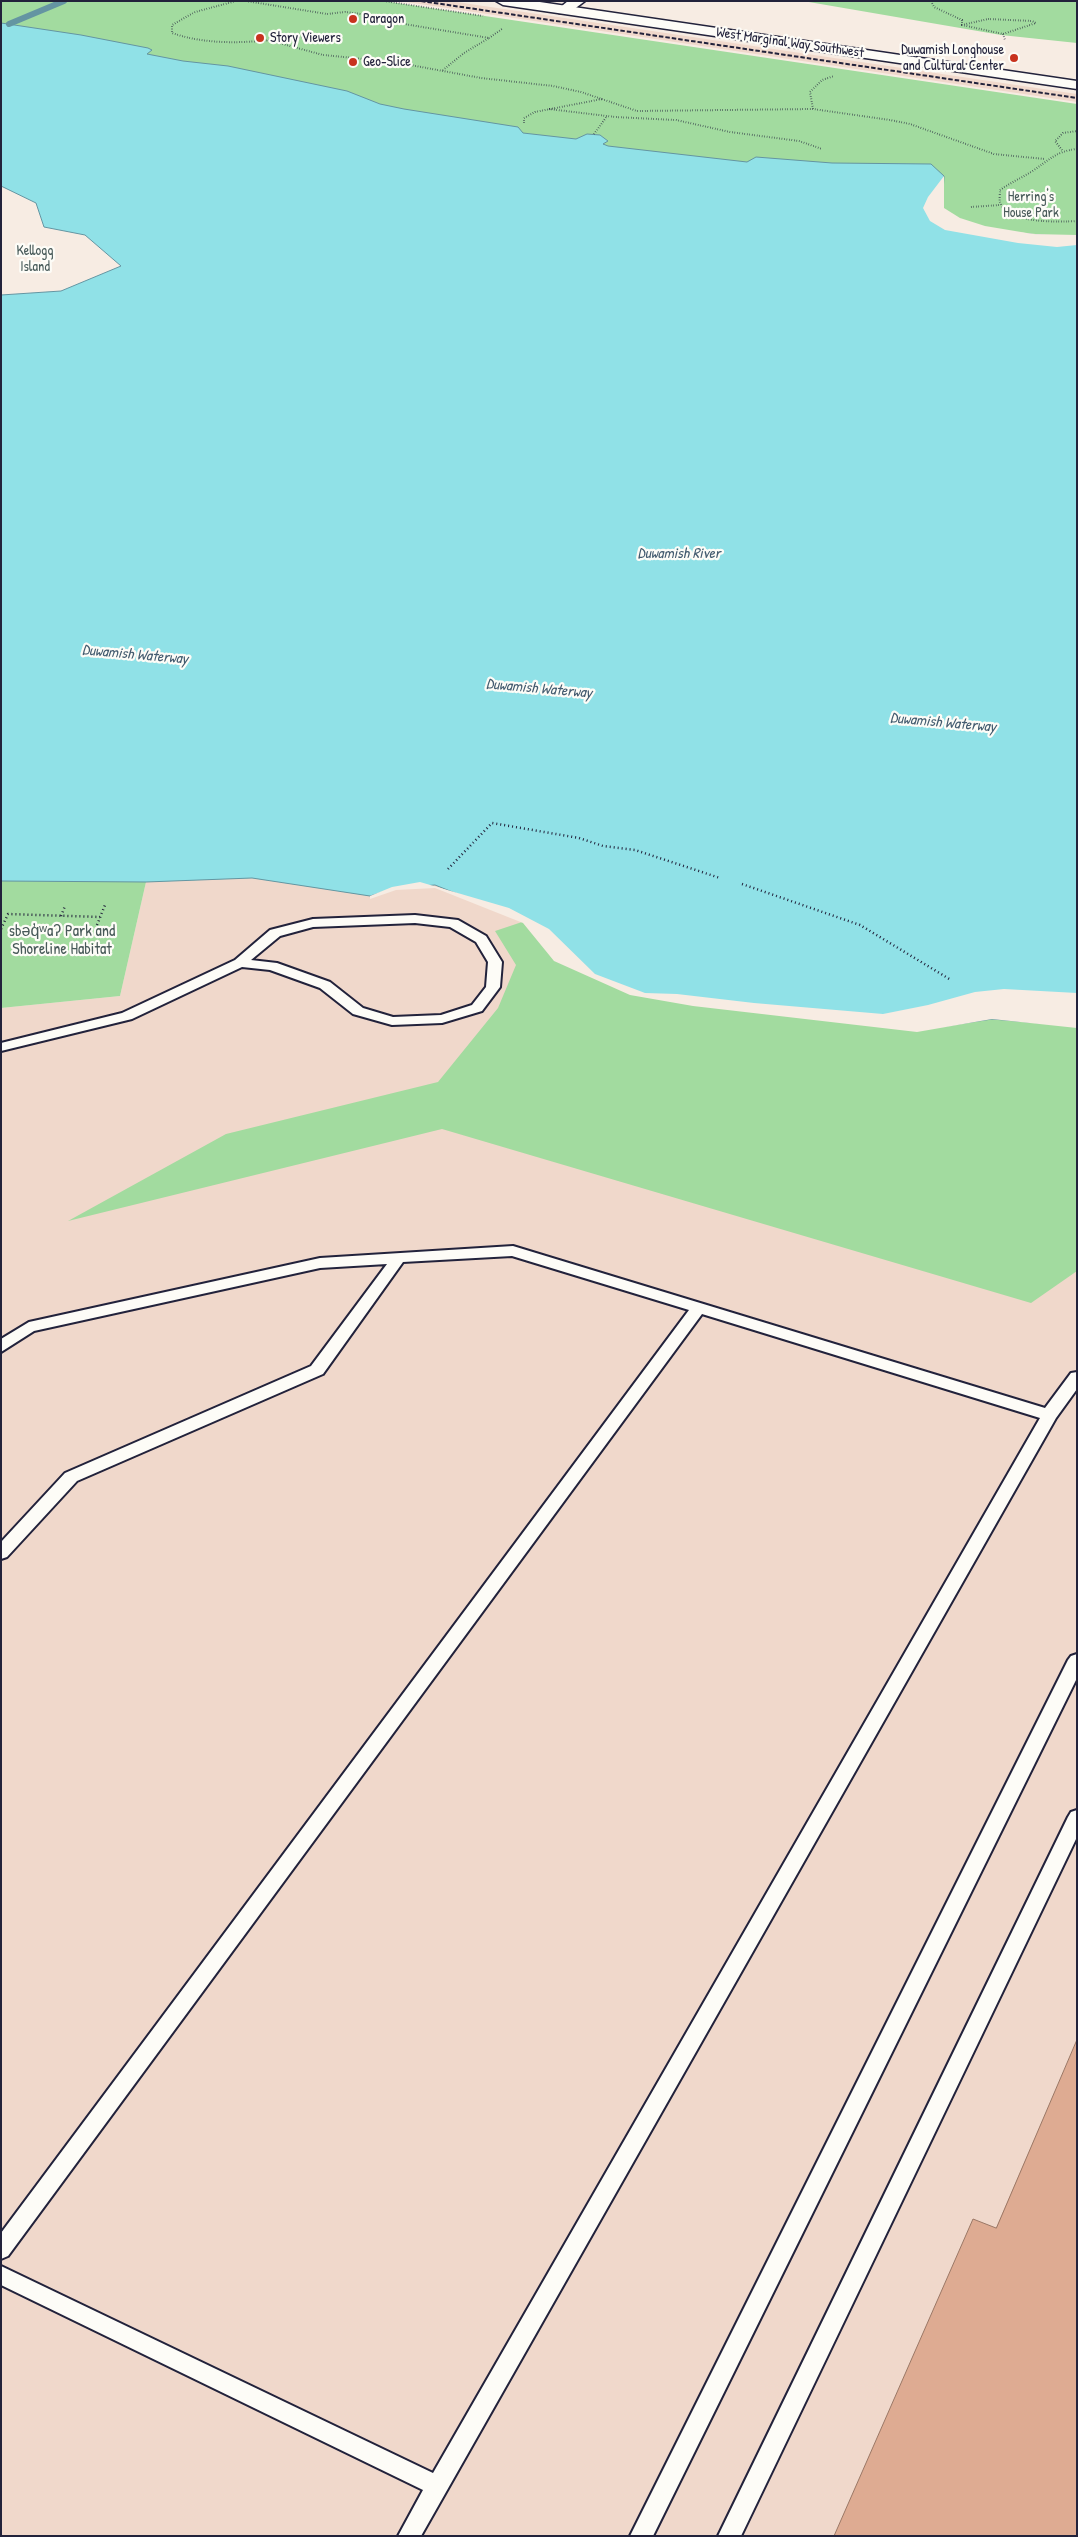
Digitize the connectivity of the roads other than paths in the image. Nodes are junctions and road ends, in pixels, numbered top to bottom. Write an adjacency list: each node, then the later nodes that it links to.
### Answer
1 (503, 1): 3 (main road, West Marginal Way Southwest)
2 (578, 1): 3 (main road)
3 (564, 10): 4 (main road, West Marginal Way Southwest)
4 (1077, 85)
5 (240, 963): 5 (lane); 6 (lane)
6 (1, 1046)
7 (399, 1258): 8 (lane); 9 (lane); 12 (lane)
8 (698, 1308): 11 (lane); 15 (lane)
9 (1, 1347)
10 (1077, 1377): 11 (lane)
11 (1049, 1415): 17 (lane)
12 (1, 1553)
13 (1077, 1660): 19 (lane)
14 (1077, 1817): 20 (lane)
15 (1, 2250)
16 (1, 2275): 17 (lane)
17 (437, 2486): 18 (lane)
18 (408, 2536)
19 (641, 2536)
20 (729, 2536)

